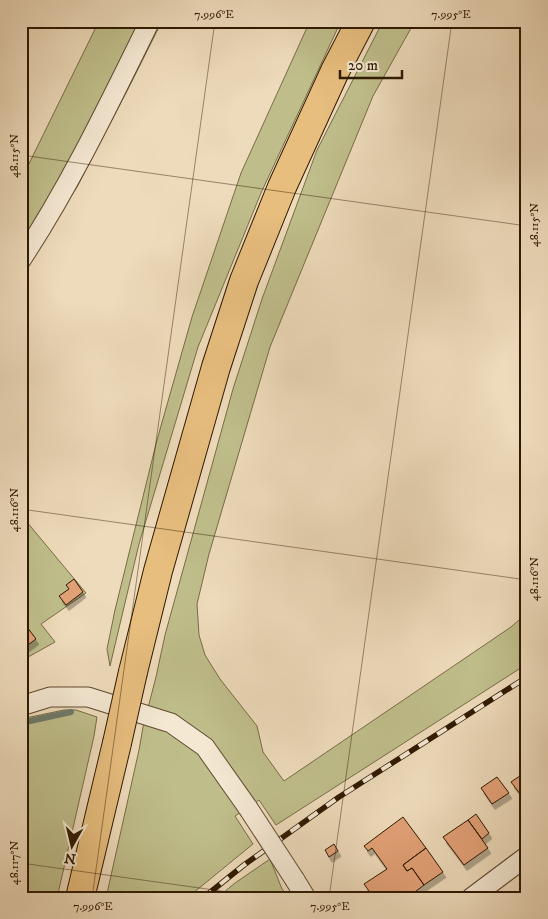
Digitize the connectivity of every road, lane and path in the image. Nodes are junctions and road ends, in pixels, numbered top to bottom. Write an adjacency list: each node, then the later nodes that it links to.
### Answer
1 (150, 21): 3 (street)
2 (361, 21): 6 (highway, bridge)
3 (21, 260)
4 (21, 706): 7 (street, bridge)
5 (527, 856): 8 (street)
6 (80, 898)
7 (306, 898)
8 (471, 898)

